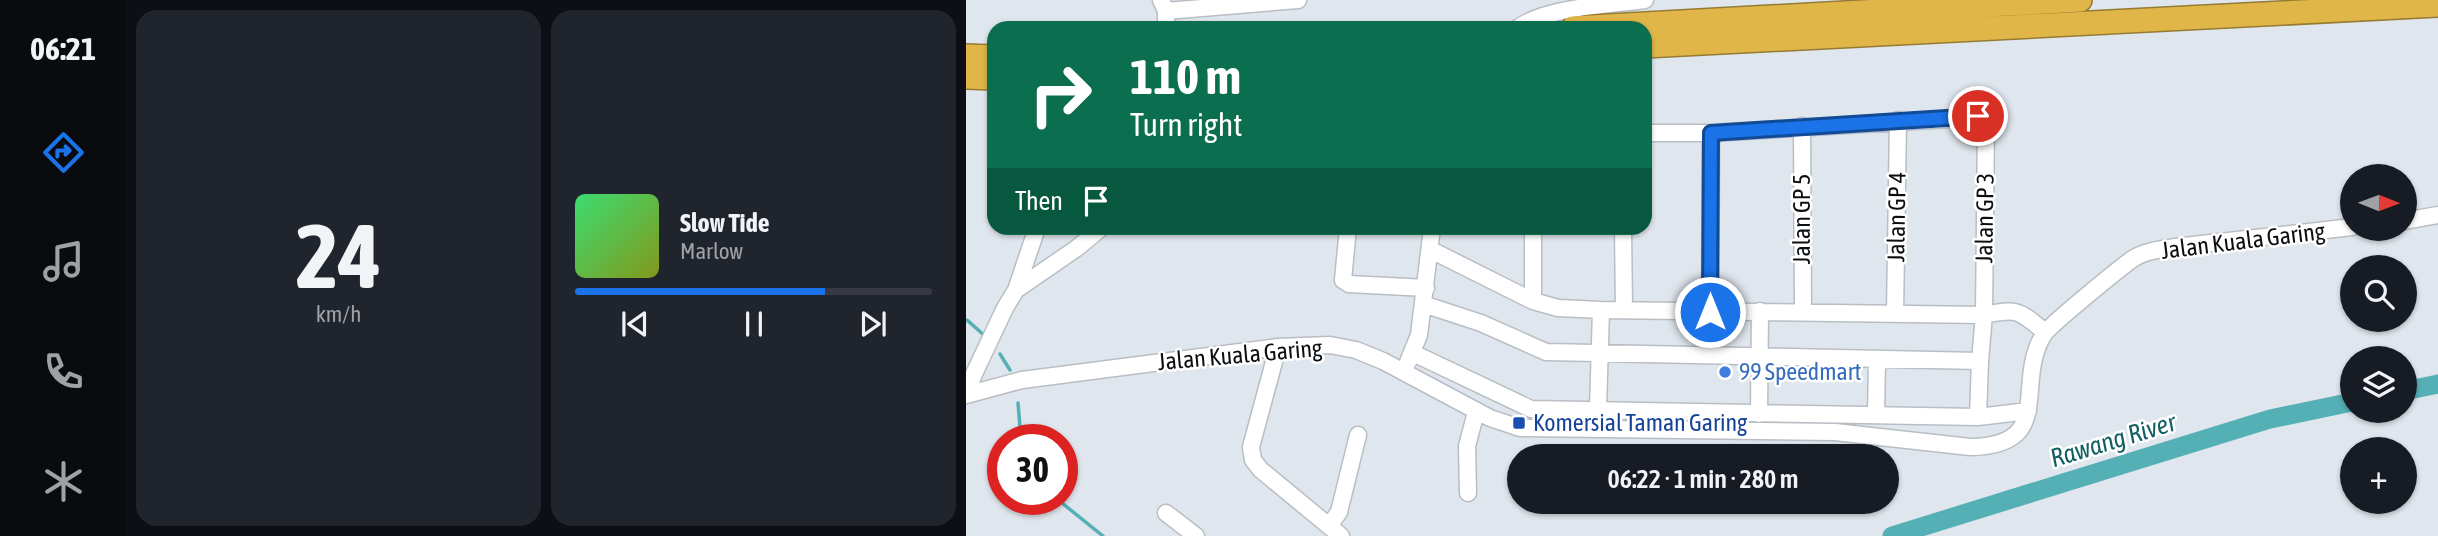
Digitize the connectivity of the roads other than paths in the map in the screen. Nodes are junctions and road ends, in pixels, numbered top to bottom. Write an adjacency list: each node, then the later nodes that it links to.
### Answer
1 (1298, 0): 5 (street)
2 (1645, 0): 6 (street)
3 (2080, 0): 7 (highway)
4 (2438, 5): 8 (highway)
5 (1164, 6)
6 (1527, 21)
7 (1652, 24)
8 (1652, 46)
9 (966, 56): 10 (highway)
10 (987, 57)
11 (966, 77): 12 (highway)
12 (987, 78)
13 (1898, 120): 14 (street); 35 (street, Jalan GP 4); 36 (street, Jalan GP 3)
14 (1802, 126): 16 (street); 34 (street, Jalan GP 5)
15 (1652, 133): 16 (street)
16 (1711, 133): 33 (street)
17 (2438, 215): 18 (street)
18 (2417, 219)
19 (2340, 228): 37 (street, Jalan Kuala Garing)
20 (1035, 235): 27 (street)
21 (1093, 235): 27 (street)
22 (1347, 235): 28 (street)
23 (1432, 235): 26 (street)
24 (1533, 235): 29 (street)
25 (1623, 235): 31 (street)
26 (1431, 250): 28 (street); 29 (street)
27 (1016, 290): 45 (street)
28 (1425, 296): 39 (street); 40 (street)
29 (1533, 301): 30 (street)
30 (1601, 310): 31 (street); 40 (street)
31 (1624, 310): 33 (street)
32 (1760, 311): 33 (street); 34 (street); 41 (street)
33 (1710, 312)
34 (1803, 312): 35 (street)
35 (1895, 314): 36 (street)
36 (1984, 315): 37 (street); 43 (street, Jalan GP 3)
37 (2045, 332): 47 (street, Jalan Kuala Garing)
38 (1278, 346): 44 (street, Jalan Kuala Garing); 45 (street, Jalan Kuala Garing); 55 (street)
39 (1413, 353): 44 (street); 46 (street)
40 (1598, 354): 41 (street); 46 (street)
41 (1760, 355): 42 (street); 49 (street)
42 (1877, 359): 43 (street); 50 (street)
43 (1980, 361): 51 (street, Jalan GP 3)
44 (1404, 372): 48 (street, Jalan Kuala Garing)
45 (967, 395)
46 (1598, 409): 49 (street)
47 (2028, 411): 48 (street, Jalan Kuala Garing); 51 (street)
48 (1476, 412): 53 (street)
49 (1759, 414): 50 (street)
50 (1876, 415): 51 (street)
51 (1978, 417)
52 (1358, 435): 55 (street)
53 (1468, 493)
54 (1167, 513): 56 (street)
55 (1335, 531)
56 (1195, 536)

